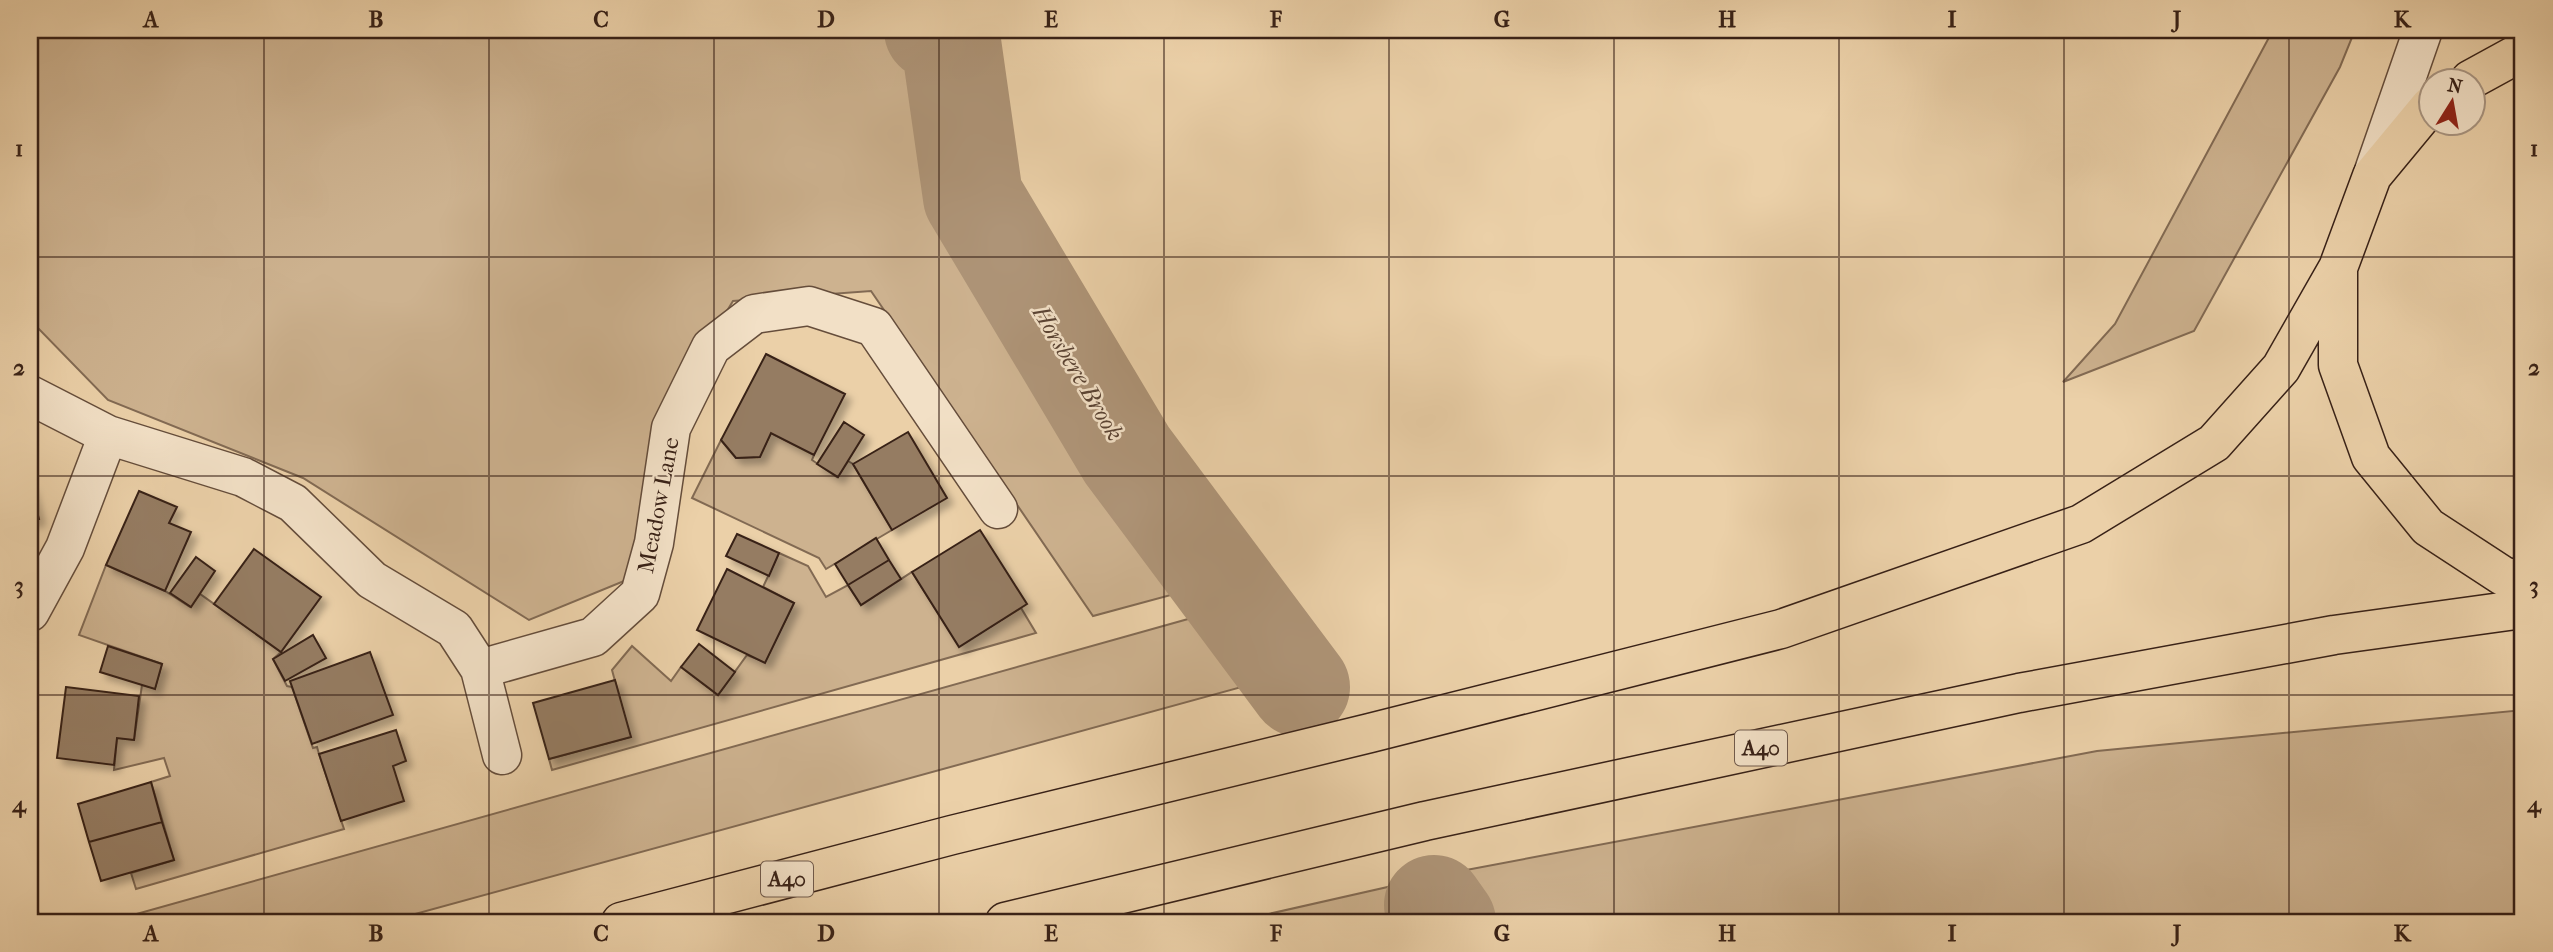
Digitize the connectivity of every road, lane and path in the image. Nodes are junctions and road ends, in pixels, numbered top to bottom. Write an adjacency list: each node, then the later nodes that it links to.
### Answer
1 (2423, 30): 5 (street)
2 (2523, 51): 3 (highway)
3 (2486, 71)
4 (2416, 124): 5 (highway)
5 (2372, 176): 6 (highway)
6 (2339, 268): 10 (highway); 15 (highway, A40)
7 (30, 395): 8 (street)
8 (108, 435): 12 (street); 13 (street)
9 (998, 509): 13 (street, Meadow Lane)
10 (2523, 582)
11 (2523, 609): 16 (highway, A40)
12 (30, 612)
13 (480, 669): 14 (street)
14 (502, 755)
15 (621, 922)
16 (1005, 922)

